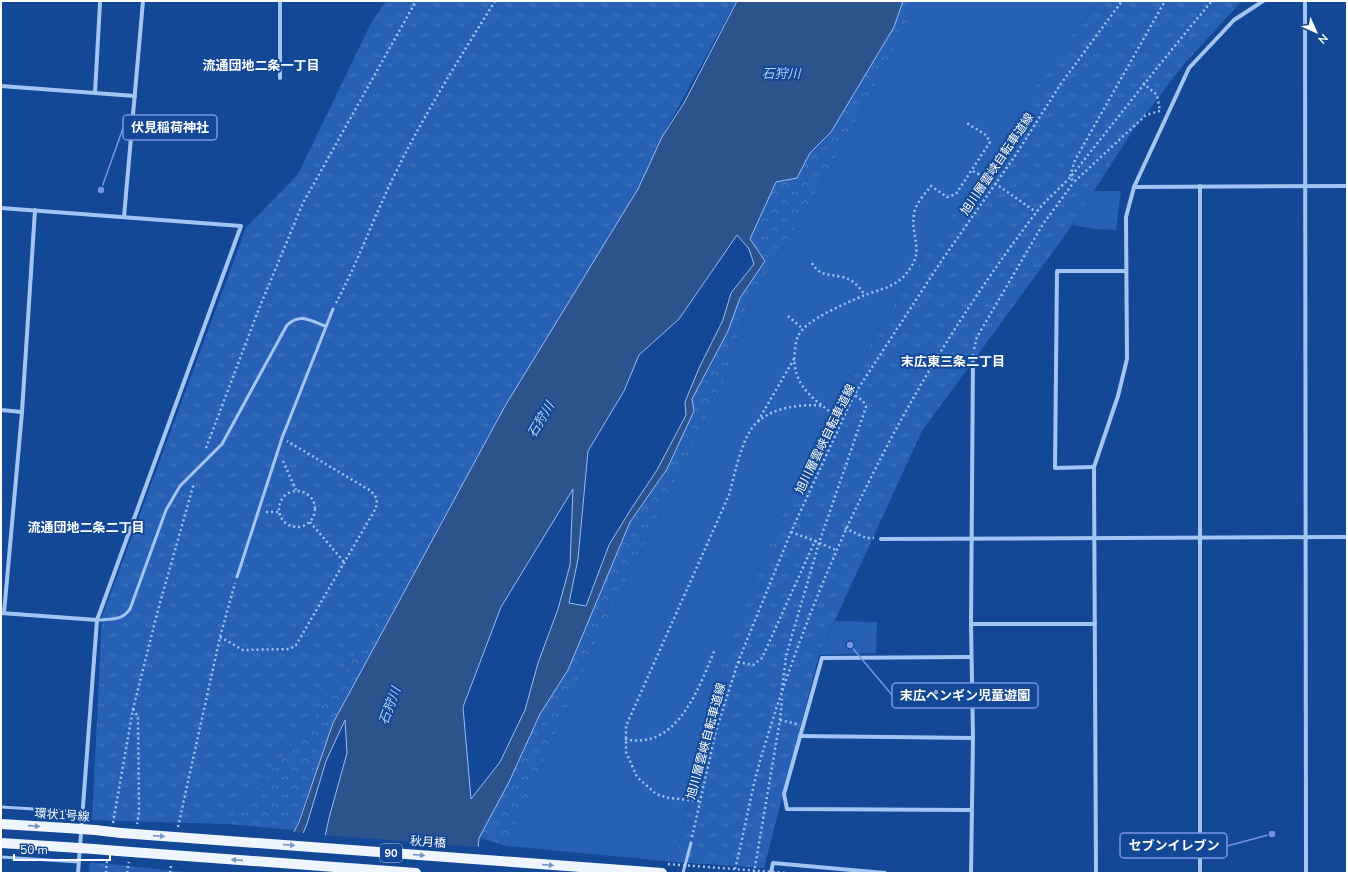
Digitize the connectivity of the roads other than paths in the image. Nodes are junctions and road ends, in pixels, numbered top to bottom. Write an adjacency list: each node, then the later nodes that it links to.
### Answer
1 (143, 1): 9 (street)
2 (280, 1): 6 (street)
3 (1263, 1): 13 (street)
4 (1305, 1): 10 (street)
5 (100, 3): 8 (street)
6 (280, 78)
7 (1, 86): 8 (street)
8 (95, 93): 9 (street)
9 (135, 96): 16 (street)
10 (1306, 185): 11 (street); 12 (street); 27 (street)
11 (1200, 186): 13 (street); 26 (street)
12 (1347, 186)
13 (1134, 187): 17 (street)
14 (1, 208): 15 (street)
15 (35, 210): 16 (street); 22 (street)
16 (124, 217): 32 (street)
17 (1126, 272): 23 (street); 23 (street)
18 (333, 309): 19 (lane)
19 (325, 326): 30 (lane); 32 (lane)
20 (973, 356): 25 (street)
21 (1, 410): 22 (street)
22 (22, 412): 31 (street)
23 (1094, 467): 29 (street)
24 (1347, 537): 27 (street)
25 (972, 538): 28 (street); 29 (street); 33 (street)
26 (1201, 538): 27 (street); 29 (street); 55 (street)
27 (1306, 538): 56 (street)
28 (881, 539)
29 (1095, 539): 34 (street)
30 (237, 577)
31 (2, 613): 32 (street)
32 (97, 620): 40 (street)
33 (971, 624): 34 (street); 35 (street)
34 (1095, 624): 54 (street)
35 (971, 656): 36 (street); 37 (street)
36 (800, 736): 37 (street); 39 (street)
37 (973, 738): 39 (street)
38 (1, 807): 40 (lane)
39 (971, 810): 53 (street)
40 (83, 812): 46 (street)
41 (1, 824): 42 (main road, 環状1号線 / 90, one-way to 42, bridge)
42 (121, 833): 49 (main road, 秋月橋 / 90, one-way to 49, bridge)
43 (1, 843): 48 (main road, 90, one-way to 43, bridge)
44 (691, 843): 50 (lane)
45 (1, 857): 46 (lane)
46 (79, 862): 47 (street)
47 (78, 873)
48 (416, 873)
49 (662, 873)
50 (683, 873)
51 (771, 873): 52 (street)
52 (885, 873)
53 (971, 873)
54 (1096, 873)
55 (1200, 873)
56 (1306, 873)

